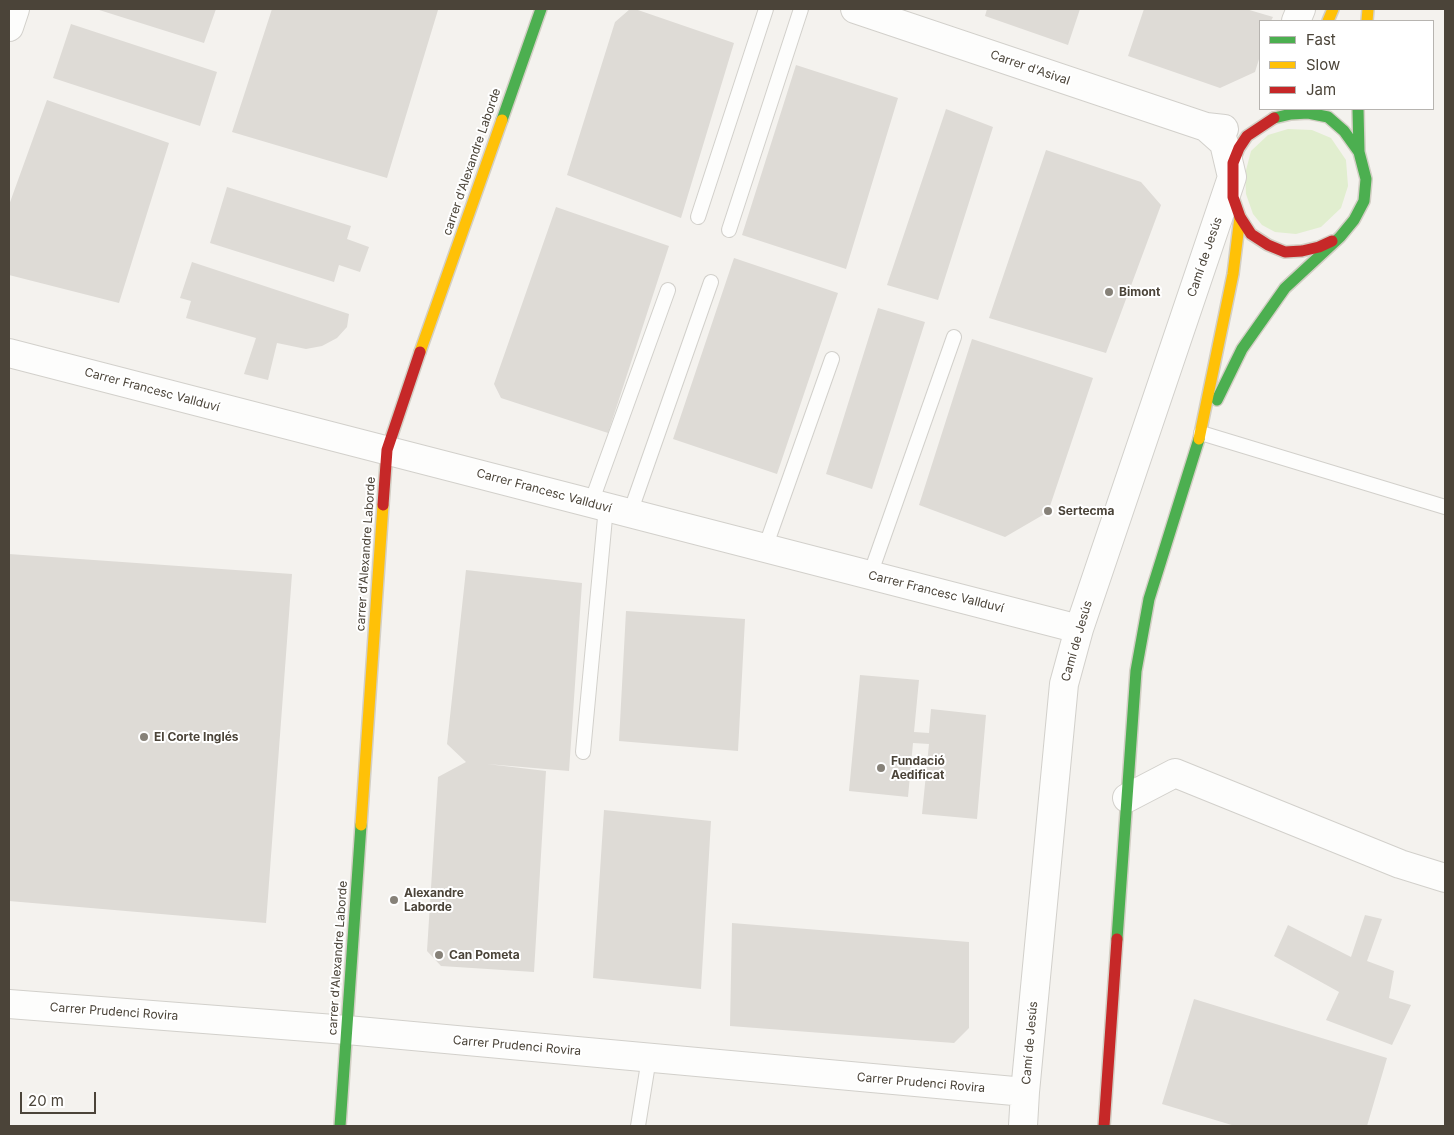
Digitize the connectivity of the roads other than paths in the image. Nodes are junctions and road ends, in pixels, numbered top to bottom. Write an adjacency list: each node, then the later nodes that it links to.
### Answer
1 (15, 9): 6 (street)
2 (541, 9): 22 (street, carrer d'Alexandre Laborde)
3 (766, 9): 13 (lane)
4 (801, 9): 14 (lane)
5 (855, 9): 9 (street, Carrer d'Asival)
6 (9, 27)
7 (1358, 110): 10 (street)
8 (1269, 115): 9 (street); 10 (street); 11 (street)
9 (1206, 127): 11 (street)
10 (1359, 152): 15 (street)
11 (1232, 177): 12 (street); 27 (street, Camí de Jesús)
12 (1240, 217): 15 (street); 21 (street)
13 (698, 218)
14 (729, 230)
15 (1340, 237): 21 (street)
16 (711, 282): 24 (lane)
17 (668, 290): 24 (lane)
18 (954, 337): 26 (lane)
19 (9, 353): 22 (street, Carrer Francesc Vallduví)
20 (832, 359): 25 (lane)
21 (1201, 433): 23 (lane); 29 (street)
22 (387, 450): 24 (street, Carrer Francesc Vallduví); 32 (street, carrer d'Alexandre Laborde)
23 (1445, 507)
24 (609, 508): 25 (street, Carrer Francesc Vallduví); 28 (lane)
25 (764, 548): 26 (street, Carrer Francesc Vallduví)
26 (870, 575): 27 (street, Carrer Francesc Vallduví)
27 (1079, 629): 34 (street, Camí de Jesús)
28 (583, 752)
29 (1127, 798): 30 (street); 38 (street)
30 (1445, 878)
31 (9, 1004): 32 (street, Carrer Prudenci Rovira)
32 (347, 1030): 33 (street, Carrer Prudenci Rovira); 35 (street, carrer d'Alexandre Laborde)
33 (649, 1058): 34 (street, Carrer Prudenci Rovira); 36 (lane)
34 (1025, 1092): 37 (street, Camí de Jesús)
35 (340, 1126)
36 (638, 1126)
37 (1023, 1126)
38 (1104, 1126)

